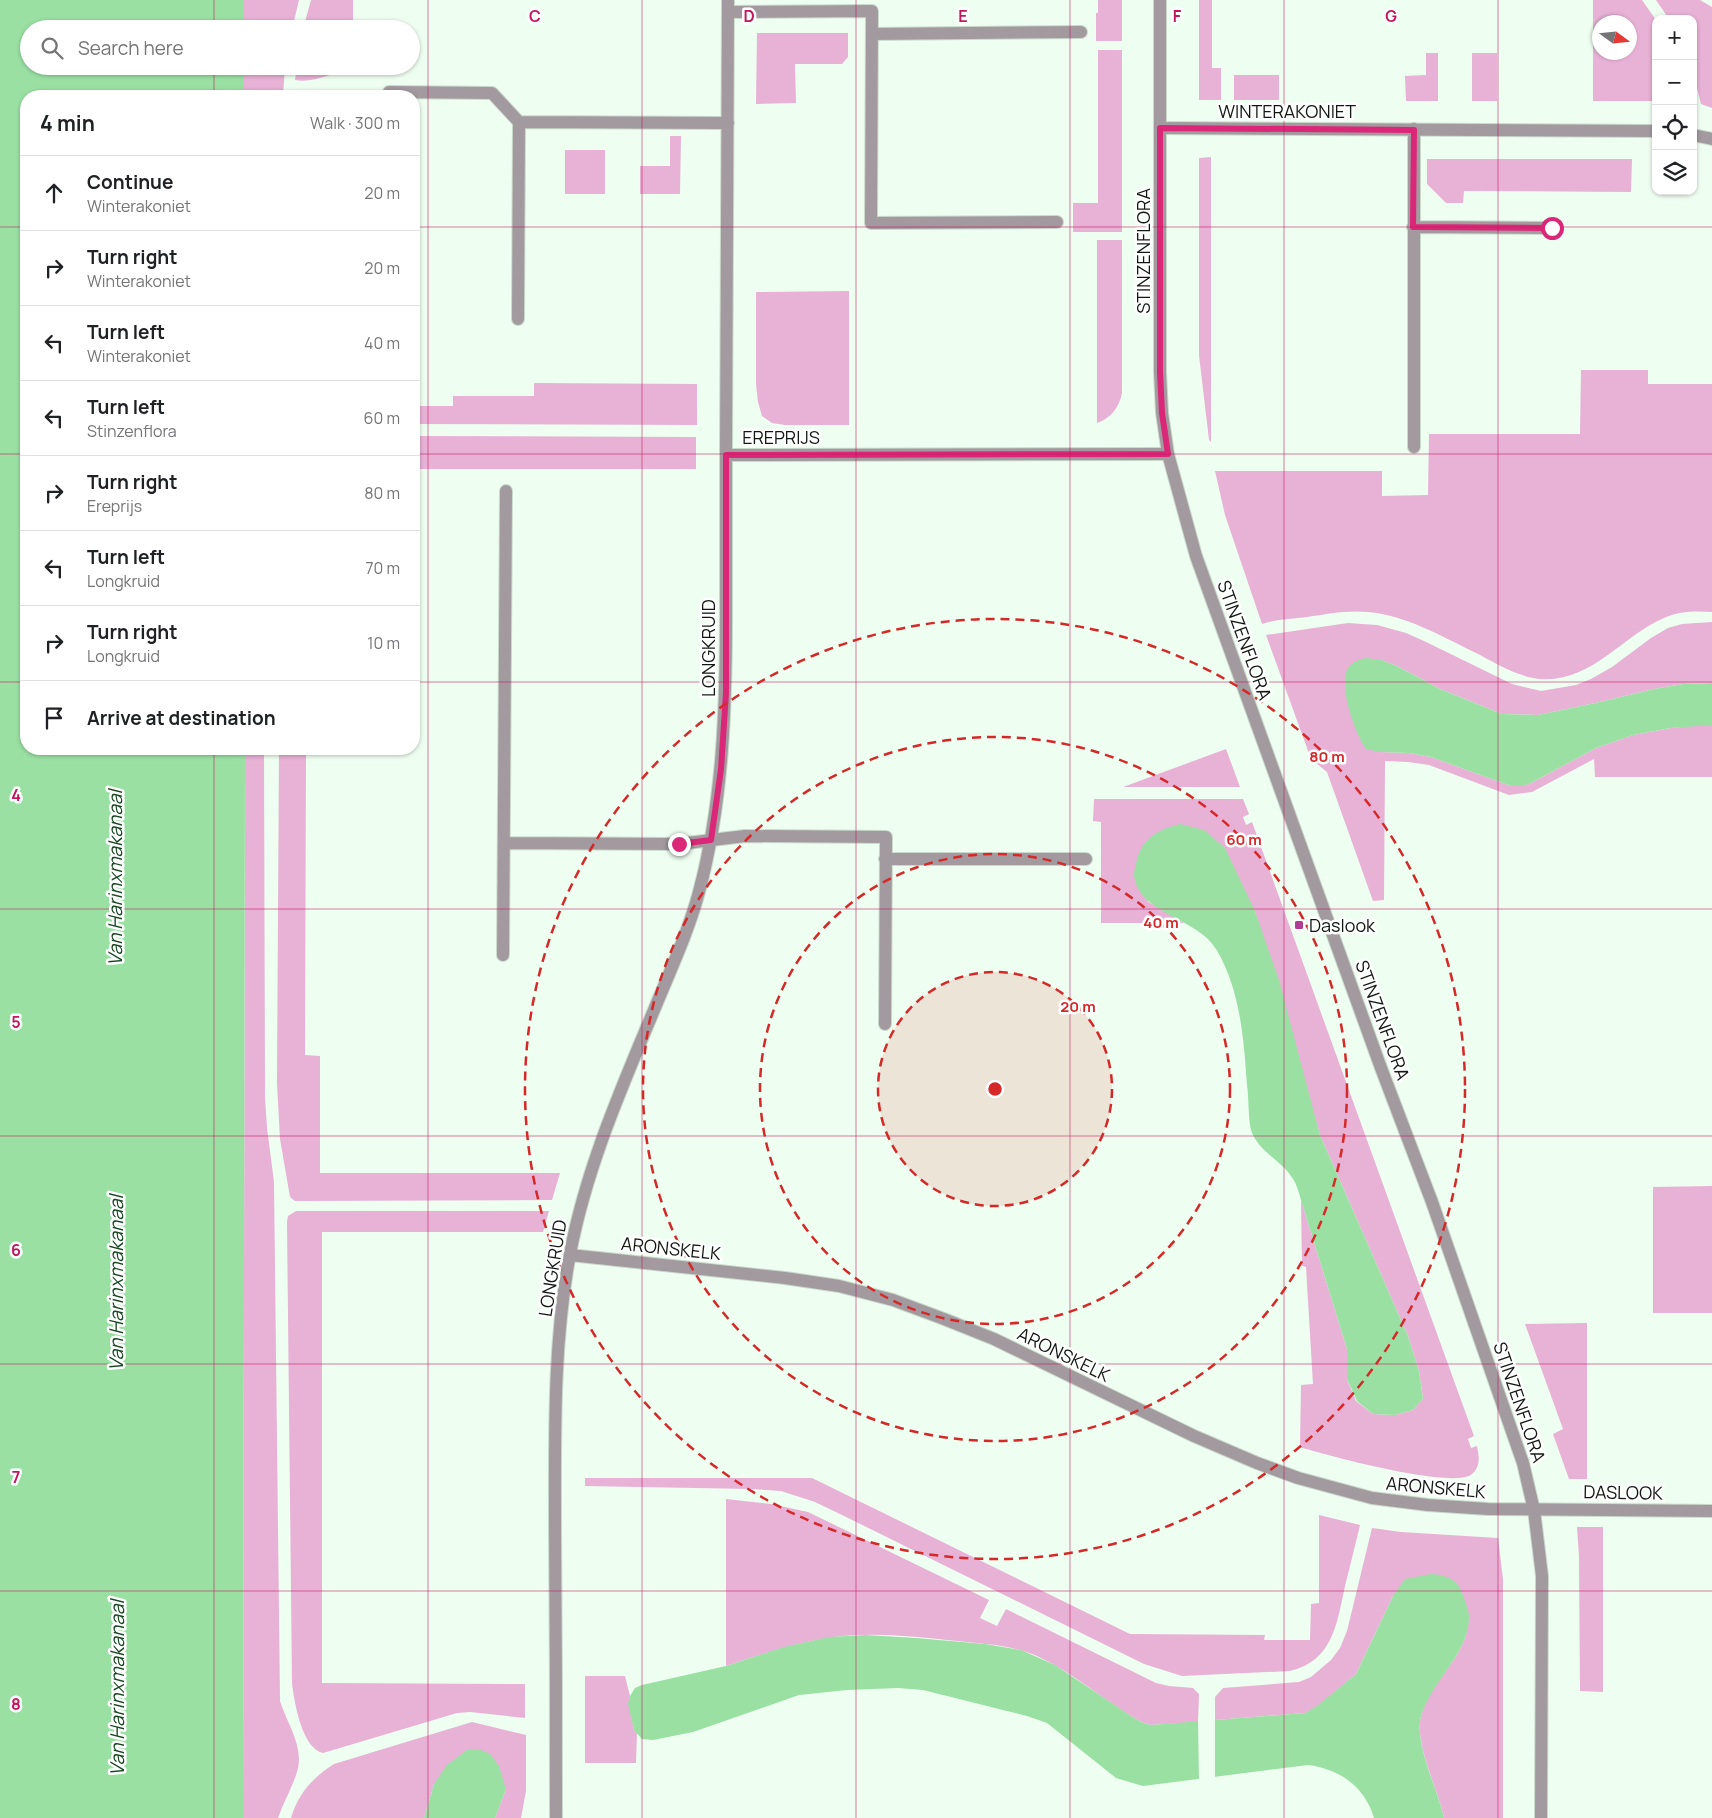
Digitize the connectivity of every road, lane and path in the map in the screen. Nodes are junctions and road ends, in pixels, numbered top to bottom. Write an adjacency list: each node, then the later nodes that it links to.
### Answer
1 (1160, 0): 8 (street, STINZENFLORA)
2 (728, 6): 4 (street, EREPRIJS); 7 (street, EREPRIJS)
3 (1081, 32): 4 (street)
4 (872, 34): 13 (street, EREPRIJS)
5 (420, 92): 6 (street)
6 (519, 122): 7 (street); 16 (street)
7 (728, 123): 19 (street, EREPRIJS)
8 (1160, 128): 9 (street, WINTERAKONIET); 18 (street, STINZENFLORA)
9 (1414, 130): 10 (street, WINTERAKONIET); 14 (street)
10 (1652, 130)
11 (1697, 136): 12 (street)
12 (1712, 139)
13 (1057, 222)
14 (1413, 227): 15 (street); 17 (street)
15 (1552, 228)
16 (518, 318)
17 (1414, 447)
18 (1168, 454): 19 (street, EREPRIJS); 28 (street, STINZENFLORA)
19 (726, 455): 21 (street, LONGKRUID)
20 (506, 491): 22 (street)
21 (711, 840): 22 (street); 23 (street); 27 (street, LONGKRUID)
22 (504, 843): 25 (street)
23 (885, 859): 24 (street); 26 (street)
24 (1086, 859)
25 (503, 954)
26 (885, 1024)
27 (570, 1255): 28 (street, ARONSKELK); 30 (street, LONGKRUID)
28 (1534, 1510): 29 (street, DASLOOK); 31 (street, STINZENFLORA)
29 (1712, 1511)
30 (556, 1818)
31 (1541, 1818)

